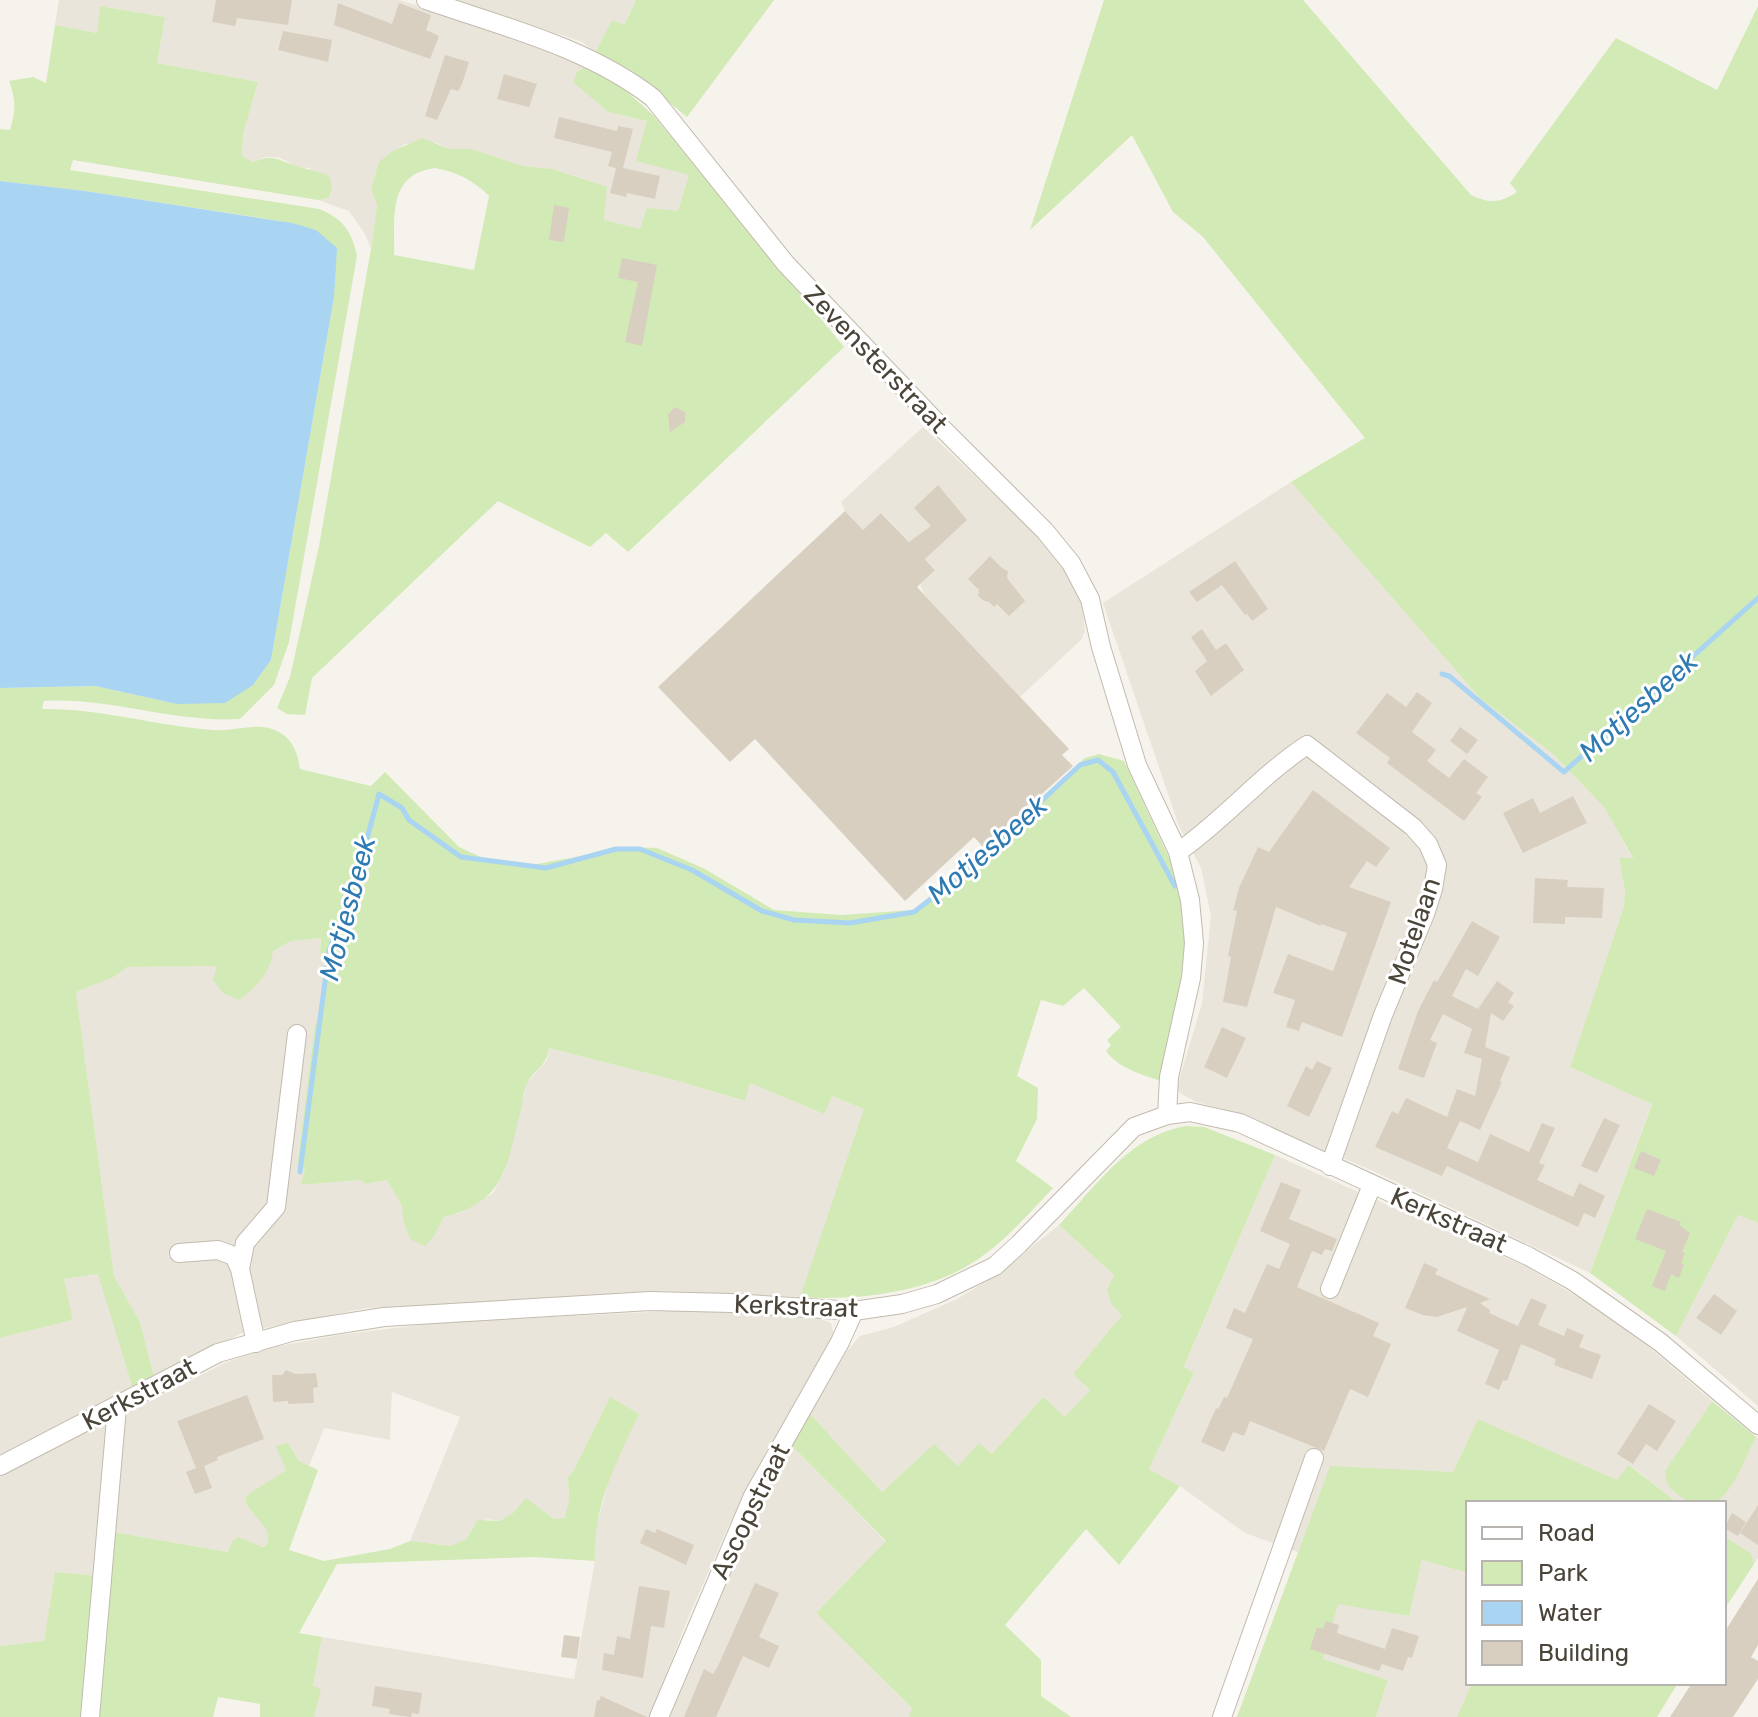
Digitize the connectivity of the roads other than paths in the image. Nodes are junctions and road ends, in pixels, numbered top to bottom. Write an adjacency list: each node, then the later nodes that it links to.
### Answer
1 (426, 0): 2 (street, Zevensterstraat)
2 (1178, 852): 4 (street, Zevensterstraat); 5 (street, Motelaan)
3 (297, 1034): 8 (street)
4 (1167, 1115): 5 (street, Kerkstraat); 10 (street, Kerkstraat)
5 (1330, 1166): 6 (street, Kerkstraat)
6 (1372, 1185): 9 (street); 13 (street, Kerkstraat)
7 (179, 1253): 8 (street)
8 (240, 1269): 11 (street)
9 (1330, 1289)
10 (854, 1311): 11 (street, Kerkstraat); 17 (street, Ascopstraat)
11 (256, 1343): 12 (street, Kerkstraat)
12 (117, 1407): 15 (street, Kerkstraat); 16 (street)
13 (1758, 1425)
14 (1314, 1458): 18 (street)
15 (0, 1466)
16 (90, 1717)
17 (659, 1717)
18 (1222, 1717)

